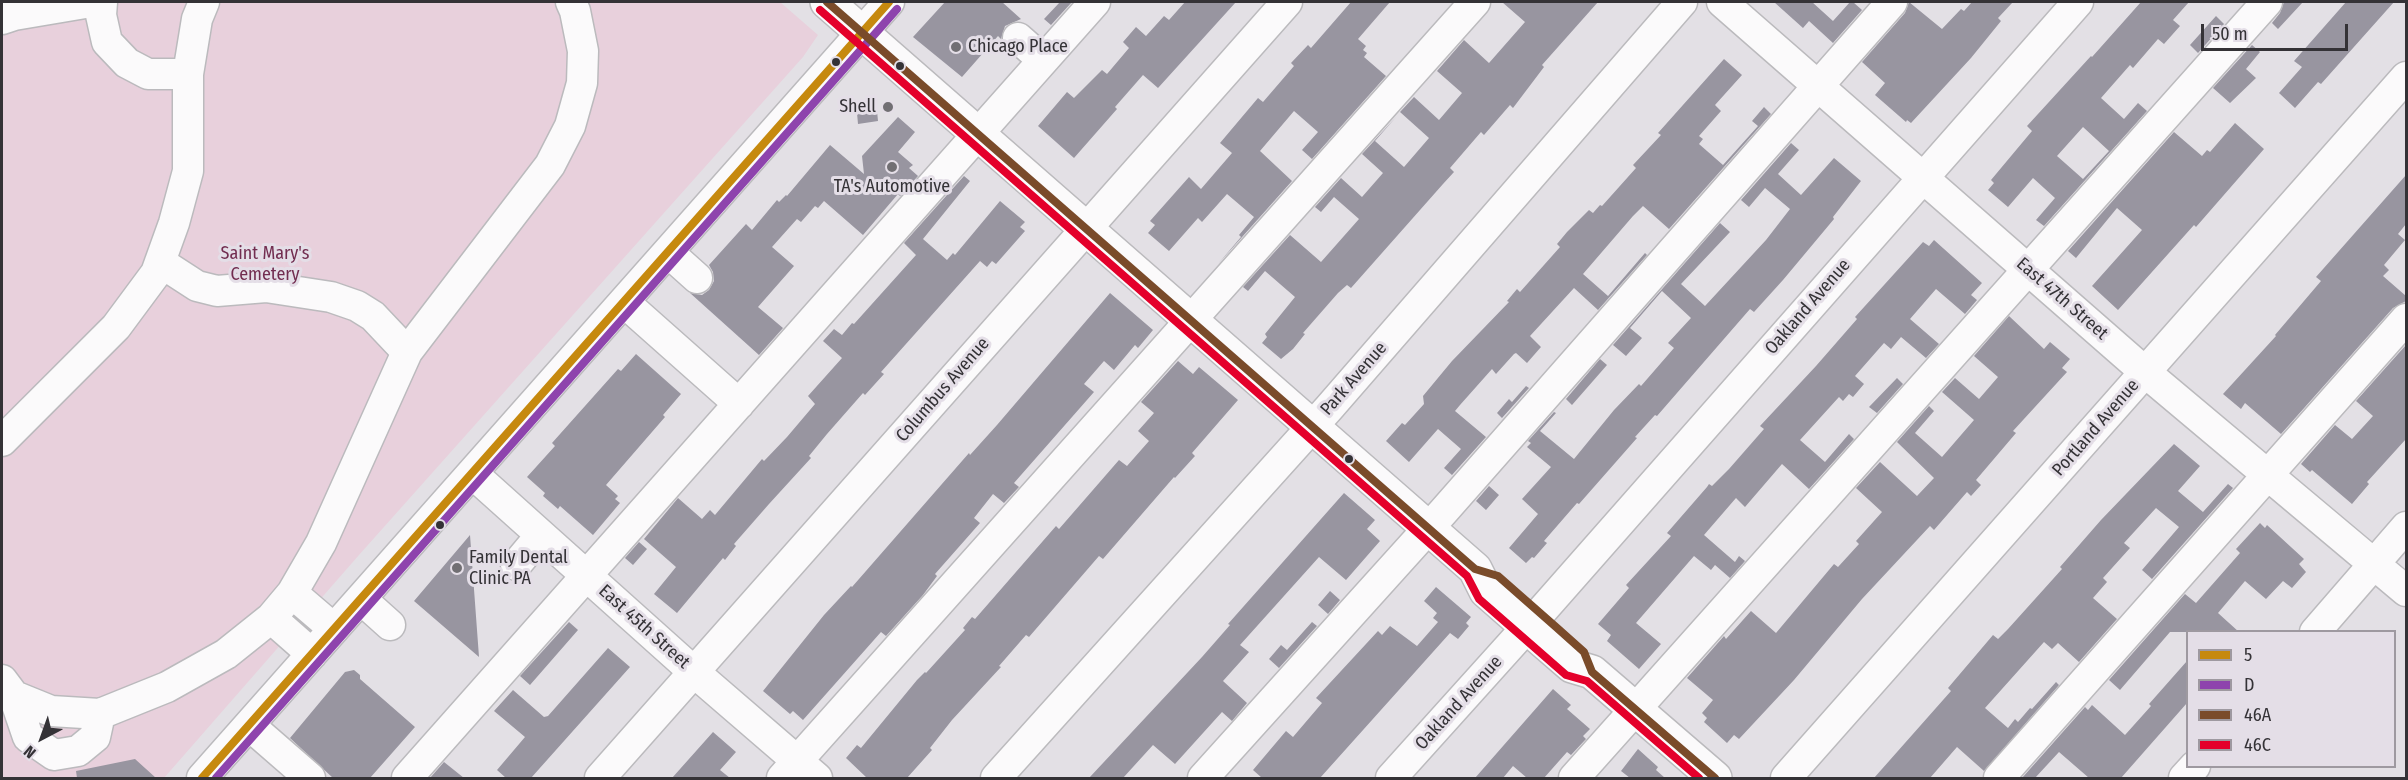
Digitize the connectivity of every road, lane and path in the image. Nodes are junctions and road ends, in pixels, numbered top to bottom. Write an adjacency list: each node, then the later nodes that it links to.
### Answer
1 (91, 2): 15 (street)
2 (102, 2): 19 (street)
3 (204, 2): 19 (street)
4 (571, 2): 32 (street)
5 (827, 2): 16 (main road)
6 (889, 2): 16 (street)
7 (1095, 2): 18 (street)
8 (1287, 2): 24 (street, Columbus Avenue)
9 (1475, 2): 31 (street)
10 (1682, 2): 35 (street, Park Avenue)
11 (1722, 2): 21 (street, East 47th Street)
12 (1892, 2): 21 (street)
13 (2078, 2): 23 (street, Oakland Avenue)
14 (2267, 2): 27 (street)
15 (2, 19)
16 (862, 32): 22 (main road); 25 (street)
17 (1018, 38): 18 (street)
18 (1043, 60): 22 (street)
19 (188, 75): 26 (street)
20 (2406, 77): 33 (street, Portland Avenue)
21 (1818, 85): 23 (street, East 47th Street); 40 (street)
22 (978, 134): 24 (main road); 34 (street)
23 (1923, 176): 27 (street, East 47th Street); 49 (street, Oakland Avenue)
24 (1085, 228): 31 (main road); 54 (street, Columbus Avenue)
25 (668, 252): 28 (street); 29 (street)
26 (160, 262): 32 (street); 36 (street)
27 (2029, 269): 33 (street, East 47th Street); 56 (street)
28 (698, 278)
29 (624, 302): 34 (street); 37 (street)
30 (2406, 319): 38 (street)
31 (1191, 321): 35 (main road); 59 (street)
32 (407, 352): 46 (street)
33 (2145, 372): 38 (street, East 47th Street); 69 (street, Portland Avenue)
34 (739, 404): 44 (street)
35 (1312, 427): 40 (main road); 64 (street, Park Avenue)
36 (2, 441)
37 (473, 474): 41 (street, East 45th Street); 47 (street)
38 (2268, 475): 42 (street, East 47th Street); 70 (street)
39 (2406, 527): 42 (street)
40 (1428, 529): 49 (main road); 65 (street)
41 (541, 535): 43 (street); 44 (street, East 45th Street)
42 (2374, 564): 45 (street, East 47th Street); 52 (street)
43 (516, 565)
44 (586, 576): 54 (street, East 45th Street); 62 (street)
45 (2406, 591)
46 (292, 593): 48 (street); 51 (street)
47 (361, 599): 50 (street); 51 (street)
48 (271, 618): 53 (street); 57 (street)
49 (1534, 620): 56 (main road); 66 (street, Oakland Avenue)
50 (390, 625)
51 (333, 629): 53 (street)
52 (2316, 630)
53 (312, 654): 58 (street)
54 (694, 672): 59 (street, East 45th Street); 63 (street, Columbus Avenue)
55 (8, 688): 57 (street); 57 (street)
56 (1635, 710): 67 (street); 68 (main road)
57 (100, 714)
58 (249, 725): 60 (street); 61 (street)
59 (799, 773)
60 (202, 778)
61 (310, 778)
62 (407, 778)
63 (600, 778)
64 (996, 778)
65 (1203, 778)
66 (1391, 778)
67 (1574, 778)
68 (1715, 778)
69 (1786, 778)
70 (1999, 778)

